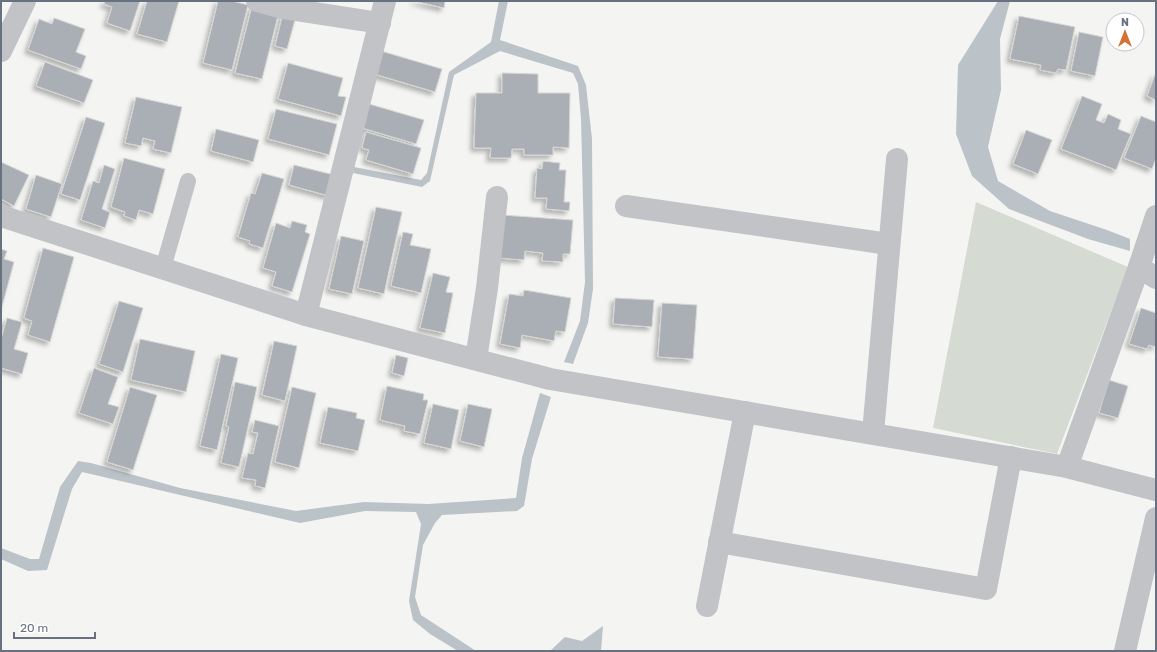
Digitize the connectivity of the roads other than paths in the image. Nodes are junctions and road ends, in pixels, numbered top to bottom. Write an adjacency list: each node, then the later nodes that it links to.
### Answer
1 (25, 1): 5 (street)
2 (257, 1): 4 (street)
3 (385, 1): 4 (street)
4 (380, 23): 15 (street)
5 (1, 51)
6 (896, 159): 12 (street)
7 (188, 181): 13 (lane)
8 (497, 197): 16 (street)
9 (626, 206): 12 (street)
10 (1, 216): 13 (street)
11 (1156, 216): 14 (street)
12 (889, 244): 18 (street)
13 (163, 268): 15 (street)
14 (1147, 272): 20 (street)
15 (306, 315): 16 (street)
16 (476, 359): 17 (street)
17 (745, 412): 18 (street); 23 (street)
18 (873, 433): 19 (street)
19 (1011, 457): 20 (street); 23 (street)
20 (1067, 467): 21 (street)
21 (1156, 490)
22 (1156, 518): 25 (street)
23 (719, 542): 24 (street)
24 (707, 606)
25 (1125, 651)

